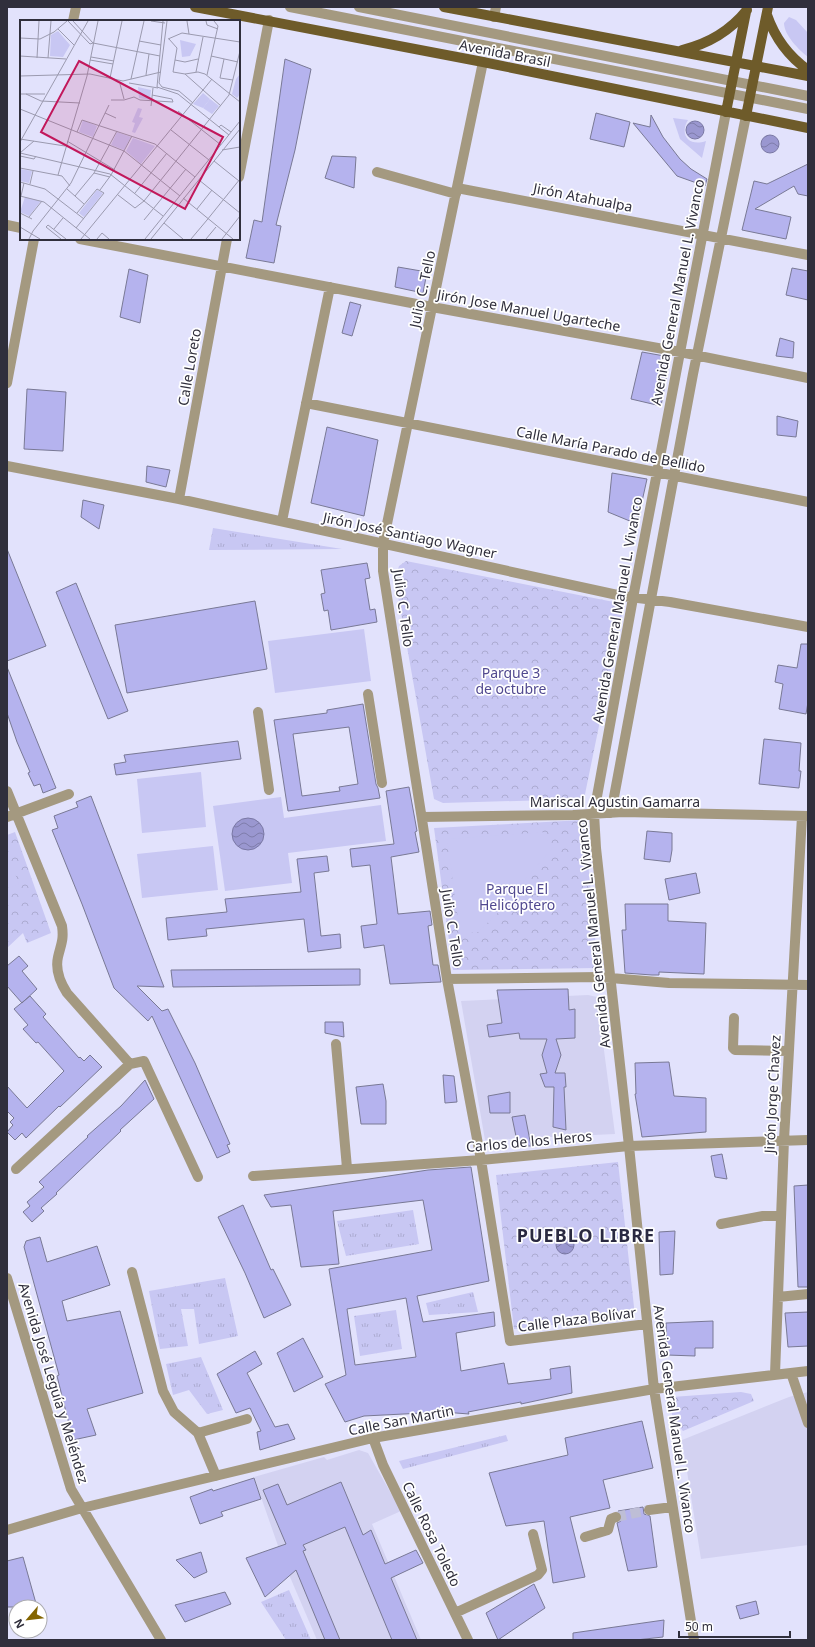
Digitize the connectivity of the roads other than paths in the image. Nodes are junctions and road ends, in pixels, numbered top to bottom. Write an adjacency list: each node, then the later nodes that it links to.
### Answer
1 (76, 7): 9 (street)
2 (195, 7): 10 (main road, Avenida Brasil)
3 (290, 7): 19 (street, Avenida Brasil)
4 (359, 7): 17 (street, Avenida Brasil)
5 (444, 7): 8 (main road)
6 (747, 9): 11 (main road); 12 (main road)
7 (767, 11): 14 (main road); 15 (main road)
8 (495, 12): 11 (main road)
9 (73, 20)
10 (269, 20): 13 (main road, Avenida Brasil); 26 (street)
11 (674, 51): 12 (main road)
12 (737, 61): 14 (main road); 17 (main road)
13 (483, 62): 23 (main road, Avenida Brasil); 28 (street, Julio C. Tello)
14 (756, 65): 16 (main road); 18 (main road)
15 (808, 70)
16 (808, 76)
17 (733, 81): 18 (street, Avenida Brasil); 19 (main road)
18 (753, 85): 20 (street, Avenida Brasil); 21 (main road)
19 (730, 94): 21 (street, Avenida Brasil); 23 (main road)
20 (808, 96)
21 (750, 98): 22 (street, Avenida Brasil); 24 (main road)
22 (808, 109)
23 (726, 112): 24 (main road, Avenida Brasil); 31 (street, Avenida General Manuel L. Vivanco)
24 (746, 116): 25 (main road, Avenida Brasil); 32 (street)
25 (808, 128)
26 (241, 160)
27 (377, 172): 28 (street, Jirón Atahualpa)
28 (457, 191): 31 (street, Jirón Atahualpa); 39 (street, Julio C. Tello)
29 (7, 225): 30 (street)
30 (20, 228)
31 (703, 234): 32 (street, Jirón Atahualpa); 40 (street, Avenida General Manuel L. Vivanco)
32 (721, 239): 36 (street, Jirón Atahualpa); 41 (street)
33 (34, 240): 43 (street)
34 (85, 240): 37 (street, Jirón Jose Manuel Ugarteche)
35 (227, 240): 37 (street, Calle Loreto)
36 (808, 256)
37 (222, 266): 38 (street, Jirón Jose Manuel Ugarteche); 49 (street, Calle Loreto)
38 (330, 287): 39 (street, Jirón Jose Manuel Ugarteche); 44 (street)
39 (432, 307): 40 (street, Jirón Jose Manuel Ugarteche); 45 (street, Julio C. Tello)
40 (680, 352): 41 (street, Jirón Jose Manuel Ugarteche); 47 (street, Avenida General Manuel L. Vivanco)
41 (698, 356): 42 (street, Jirón Jose Manuel Ugarteche); 48 (street)
42 (808, 378)
43 (7, 383)
44 (306, 403): 45 (street, Calle María Parado de Bellido); 51 (street)
45 (408, 424): 47 (street, Calle María Parado de Bellido); 52 (street, Julio C. Tello)
46 (7, 466): 49 (street, Jirón José Santiago Wagner)
47 (658, 472): 48 (street, Calle María Parado de Bellido); 53 (street, Avenida General Manuel L. Vivanco)
48 (674, 475): 50 (street, Calle María Parado de Bellido); 54 (street)
49 (180, 499): 51 (street, Jirón José Santiago Wagner)
50 (808, 502)
51 (282, 521): 52 (street, Jirón José Santiago Wagner)
52 (383, 543): 53 (street, Jirón José Santiago Wagner); 66 (street, Julio C. Tello)
53 (633, 598): 54 (street, Jirón José Santiago Wagner); 62 (street, Avenida General Manuel L. Vivanco)
54 (650, 600): 55 (street, Jirón José Santiago Wagner); 63 (street)
55 (808, 627)
56 (368, 694): 58 (street)
57 (258, 712): 59 (street)
58 (382, 783)
59 (269, 790)
60 (7, 791): 64 (street)
61 (69, 794): 64 (street)
62 (594, 813): 63 (street, Mariscal Agustin Gamarra); 66 (street, Mariscal Agustin Gamarra); 67 (street, Avenida General Manuel L. Vivanco)
63 (611, 813): 65 (street, Mariscal Agustin Gamarra)
64 (11, 815): 74 (street)
65 (805, 816): 70 (street, Jirón Jorge Chavez)
66 (422, 817): 68 (street, Julio C. Tello)
67 (610, 978): 68 (street); 70 (street); 77 (street, Avenida General Manuel L. Vivanco)
68 (447, 979): 78 (street, Julio C. Tello)
69 (808, 985): 70 (street)
70 (792, 986): 73 (street, Jirón Jorge Chavez)
71 (734, 1018): 73 (street)
72 (336, 1044): 79 (street)
73 (788, 1051): 75 (street, Jirón Jorge Chavez)
74 (130, 1064): 80 (street); 82 (street)
75 (784, 1140): 76 (street, Carlos de los Heros); 77 (street, Carlos de los Heros); 83 (street, Jirón Jorge Chavez)
76 (808, 1140)
77 (629, 1146): 78 (street, Carlos de los Heros); 90 (street, Avenida General Manuel L. Vivanco)
78 (481, 1160): 79 (street, Carlos de los Heros); 91 (street, Julio C. Tello)
79 (348, 1168): 81 (street, Carlos de los Heros)
80 (16, 1169)
81 (253, 1176)
82 (198, 1177)
83 (781, 1216): 84 (street); 89 (street, Jirón Jorge Chavez)
84 (721, 1224)
85 (132, 1272): 98 (street)
86 (7, 1278): 87 (street, Avenida José Leguía y Meléndez)
87 (8, 1289): 102 (street, Avenida José Leguía y Meléndez)
88 (808, 1294): 89 (street)
89 (778, 1297): 94 (street, Jirón Jorge Chavez)
90 (647, 1324): 91 (street, Calle Plaza Bolívar); 95 (street, Avenida General Manuel L. Vivanco)
91 (510, 1341)
92 (808, 1371): 93 (street, Calle San Martin)
93 (790, 1373): 94 (street, Calle San Martin); 97 (street)
94 (775, 1374): 95 (street, Calle San Martin)
95 (654, 1389): 99 (street, Calle San Martin); 101 (street, Avenida General Manuel L. Vivanco)
96 (247, 1419): 98 (street)
97 (808, 1423)
98 (198, 1433): 100 (street)
99 (373, 1438): 100 (street, Calle San Martin); 108 (street, Calle Rosa Toledo)
100 (216, 1476): 102 (street, Calle San Martin)
101 (672, 1507): 103 (street); 111 (street, Avenida General Manuel L. Vivanco)
102 (82, 1508): 105 (street, Calle San Martin); 109 (street, Avenida José Leguía y Meléndez)
103 (649, 1510)
104 (616, 1517): 107 (street)
105 (7, 1530)
106 (533, 1534): 108 (street)
107 (585, 1537)
108 (455, 1613): 110 (street, Calle Rosa Toledo)
109 (161, 1640)
110 (468, 1640)
111 (694, 1640)

